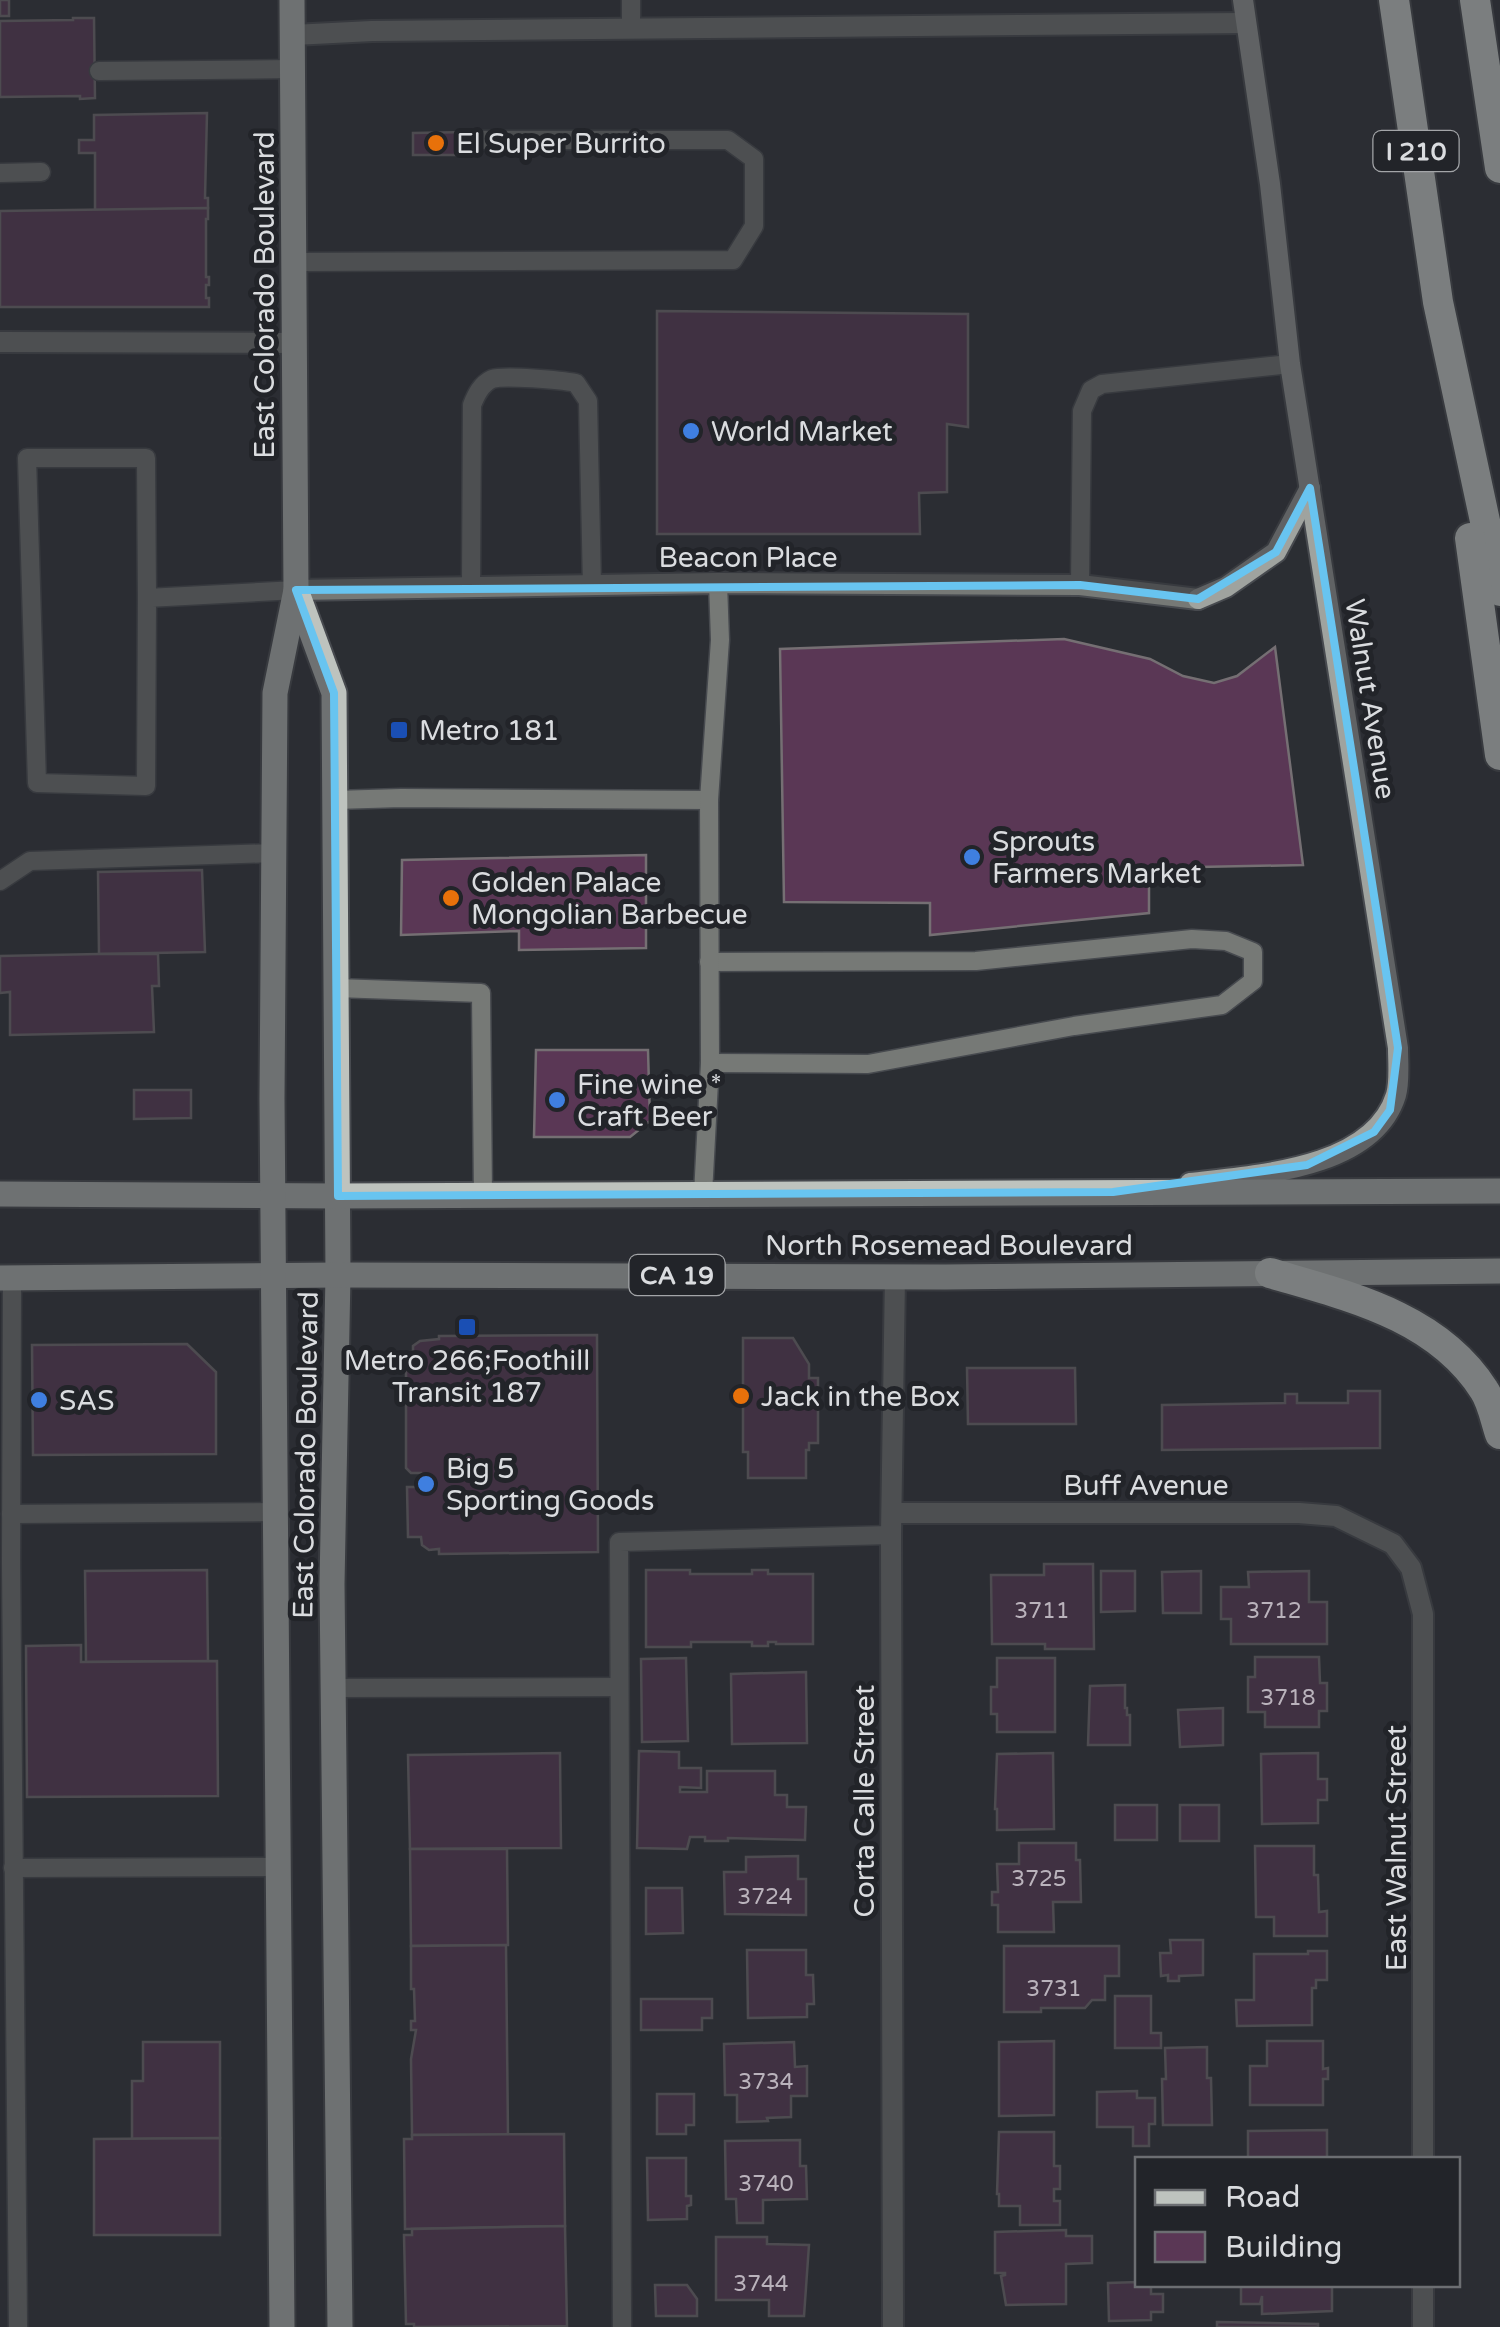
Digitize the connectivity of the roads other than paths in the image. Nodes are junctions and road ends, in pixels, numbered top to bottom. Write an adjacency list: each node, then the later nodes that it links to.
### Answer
1 (292, 0): 8 (main road, East Colorado Boulevard)
2 (630, 0): 7 (lane)
3 (1243, 0): 6 (main road, Walnut Avenue)
4 (1394, 0): 16 (highway, I 210)
5 (1475, 0): 12 (highway)
6 (1246, 23): 7 (street); 19 (main road, Walnut Avenue)
7 (631, 28): 8 (street)
8 (292, 35): 9 (main road, East Colorado Boulevard)
9 (293, 69): 10 (lane); 15 (main road, East Colorado Boulevard)
10 (99, 71)
11 (477, 140): 15 (lane)
12 (1500, 168)
13 (41, 172): 14 (lane)
14 (0, 173)
15 (295, 262): 18 (main road, East Colorado Boulevard)
16 (1438, 302): 26 (highway, I 210); 29 (highway)
17 (0, 342): 18 (street)
18 (294, 343): 25 (main road, East Colorado Boulevard)
19 (1290, 364): 20 (main road, Walnut Avenue); 22 (lane)
20 (1310, 488): 28 (main road); 38 (main road, Walnut Avenue)
21 (718, 583): 22 (street, Beacon Place); 24 (street, Beacon Place); 31 (lane)
22 (1080, 584): 28 (street, Beacon Place)
23 (471, 586): 24 (street, Beacon Place); 24 (lane); 25 (street, Beacon Place)
24 (592, 586)
25 (296, 590): 27 (lane); 30 (main road, East Colorado Boulevard); 32 (main road, East Colorado Boulevard)
26 (1500, 591)
27 (147, 598): 27 (lane)
28 (1198, 600)
29 (1500, 754)
30 (335, 800): 31 (lane); 35 (main road, East Colorado Boulevard)
31 (710, 800): 34 (lane)
32 (274, 853): 33 (lane); 40 (main road, East Colorado Boulevard)
33 (0, 881)
34 (709, 962): 36 (lane); 36 (lane)
35 (336, 988): 42 (lane); 43 (main road, East Colorado Boulevard)
36 (710, 1063): 41 (lane)
37 (1500, 1190): 38 (main road, North Rosemead Boulevard)
38 (1113, 1192): 41 (main road, North Rosemead Boulevard)
39 (0, 1194): 40 (main road, North Rosemead Boulevard)
40 (272, 1194): 43 (main road, North Rosemead Boulevard); 47 (main road, East Colorado Boulevard)
41 (702, 1194): 42 (main road, North Rosemead Boulevard)
42 (483, 1195): 43 (main road, North Rosemead Boulevard)
43 (338, 1196): 48 (main road, East Colorado Boulevard)
44 (1500, 1271): 45 (main road, North Rosemead Boulevard / CA 19)
45 (1270, 1273): 46 (main road, North Rosemead Boulevard / CA 19); 50 (highway)
46 (895, 1275): 48 (main road, North Rosemead Boulevard / CA 19); 52 (street, Corta Calle Street)
47 (274, 1276): 48 (main road, CA 19); 49 (main road, CA 19); 51 (main road, East Colorado Boulevard)
48 (338, 1276): 58 (main road, East Colorado Boulevard)
49 (6, 1278): 53 (lane)
50 (1500, 1434)
51 (276, 1512): 53 (lane); 59 (main road, East Colorado Boulevard)
52 (892, 1513): 54 (street, Corta Calle Street); 55 (street, Buff Avenue)
53 (11, 1514): 56 (lane)
54 (890, 1536): 57 (lane); 67 (street, Corta Calle Street)
55 (1394, 1544): 61 (street, East Walnut Street)
56 (6, 1562): 60 (lane)
57 (619, 1686): 58 (lane); 66 (lane)
58 (333, 1688): 65 (main road, East Colorado Boulevard)
59 (279, 1866): 60 (lane); 64 (main road, East Colorado Boulevard)
60 (13, 1868): 63 (lane)
61 (1423, 2157)
62 (1423, 2287): 68 (street)
63 (18, 2327)
64 (282, 2327)
65 (340, 2327)
66 (622, 2327)
67 (893, 2327)
68 (1423, 2327)

